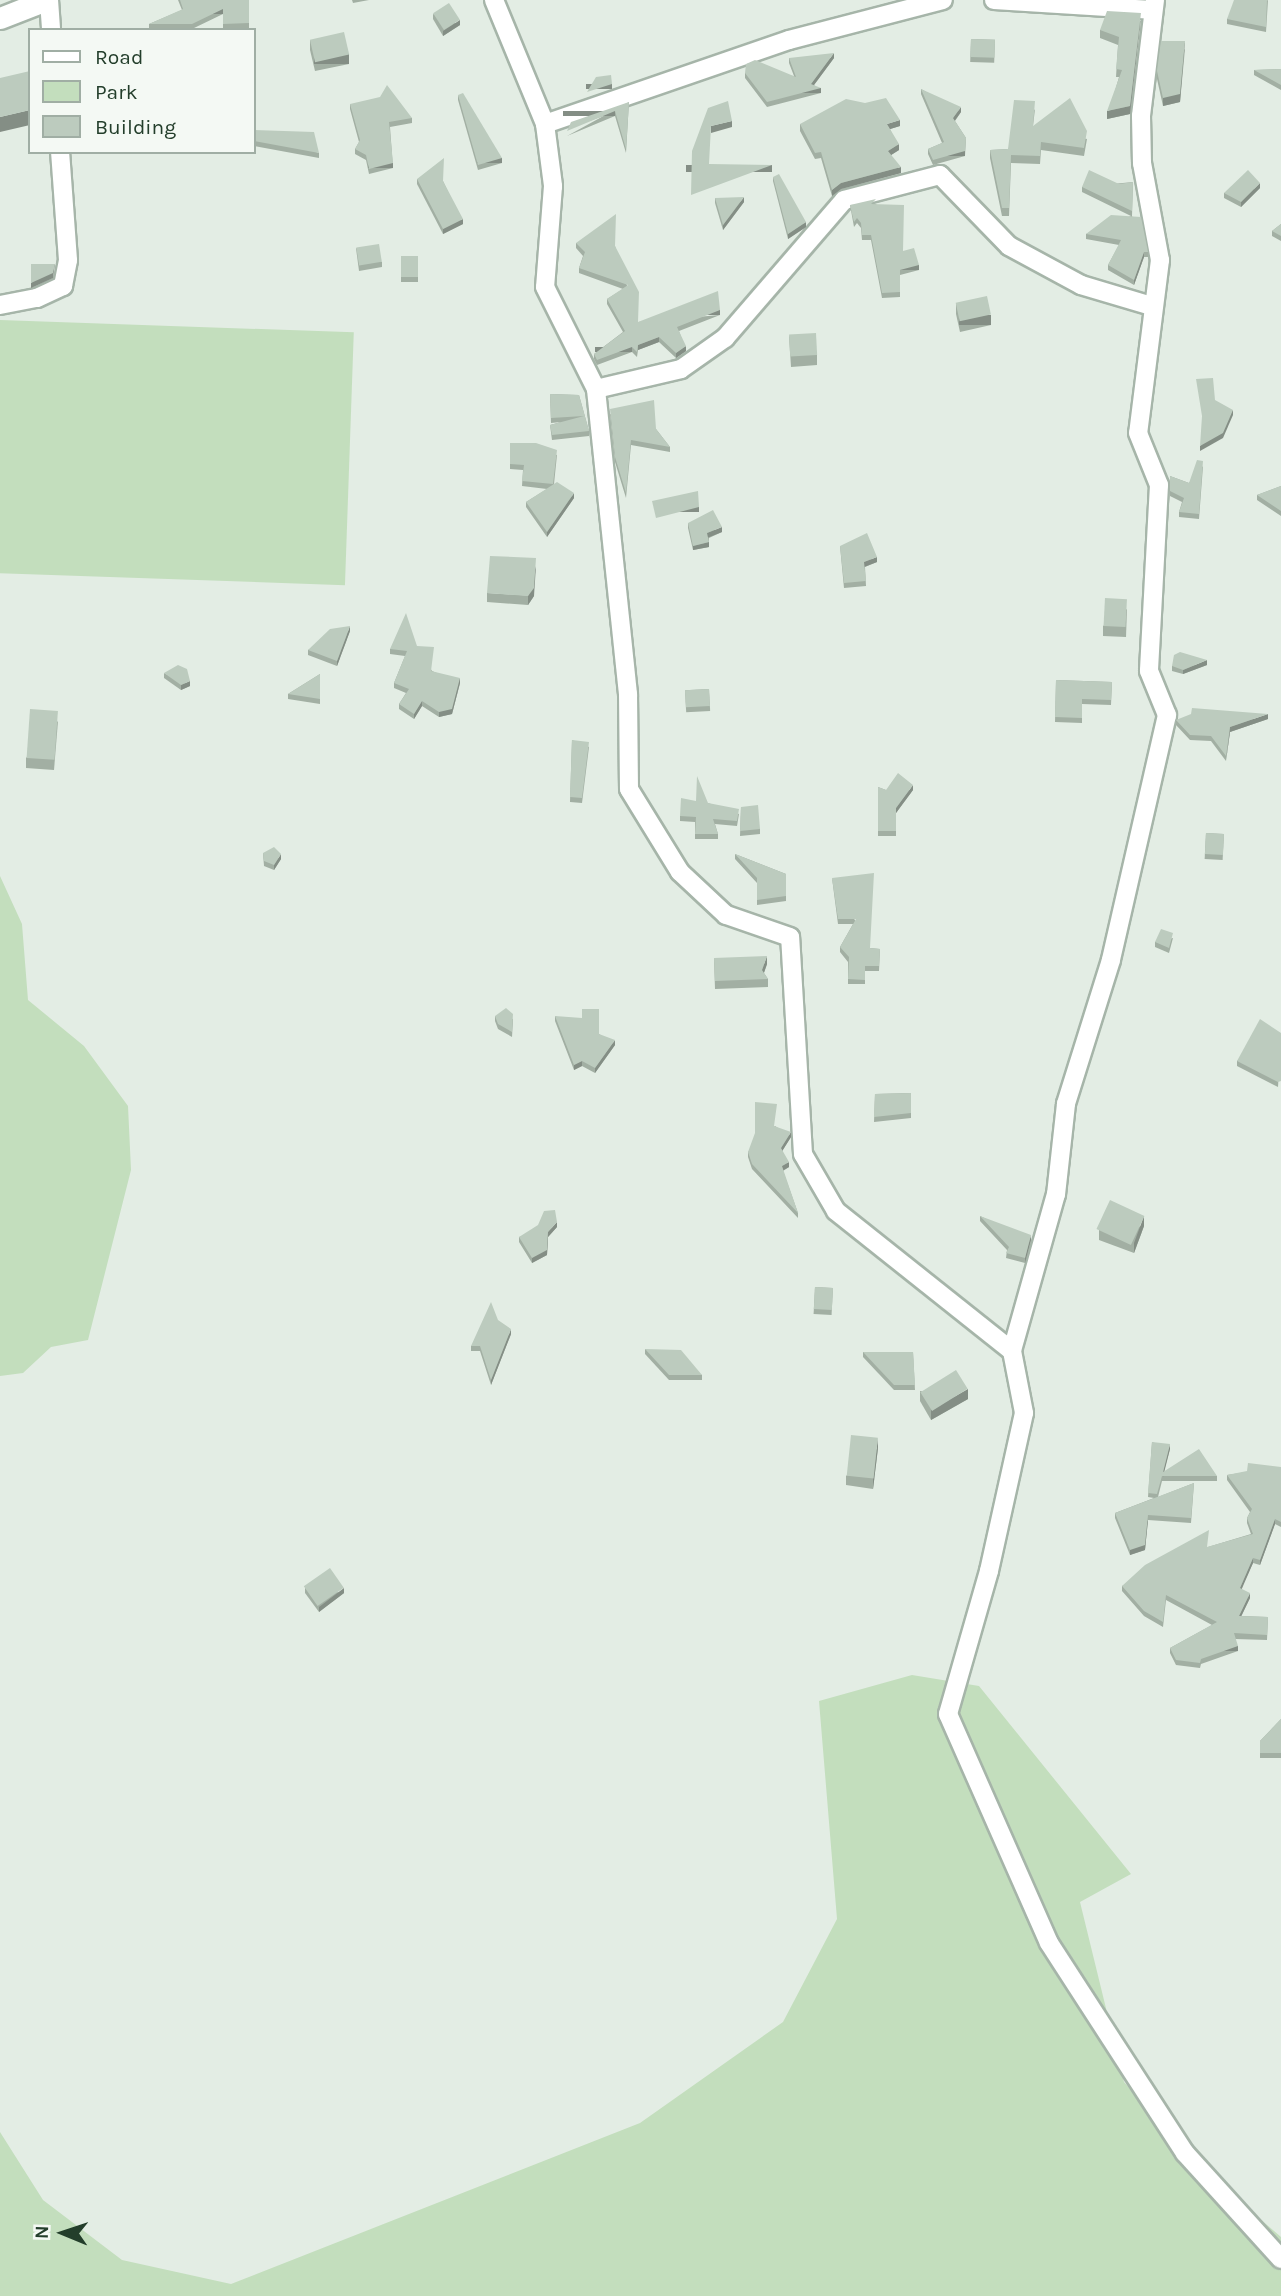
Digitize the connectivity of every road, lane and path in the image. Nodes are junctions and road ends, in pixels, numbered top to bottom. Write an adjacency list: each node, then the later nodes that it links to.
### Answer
1 (47, 0): 6 (street); 7 (street)
2 (494, 0): 8 (street)
3 (943, 0): 8 (street)
4 (994, 0): 5 (street)
5 (1153, 5): 11 (street)
6 (0, 18)
7 (51, 28)
8 (545, 124): 12 (street)
9 (60, 154): 10 (street)
10 (0, 304)
11 (1152, 306): 12 (street); 13 (street)
12 (596, 389): 13 (street)
13 (1012, 1351): 14 (street)
14 (1281, 2259)

